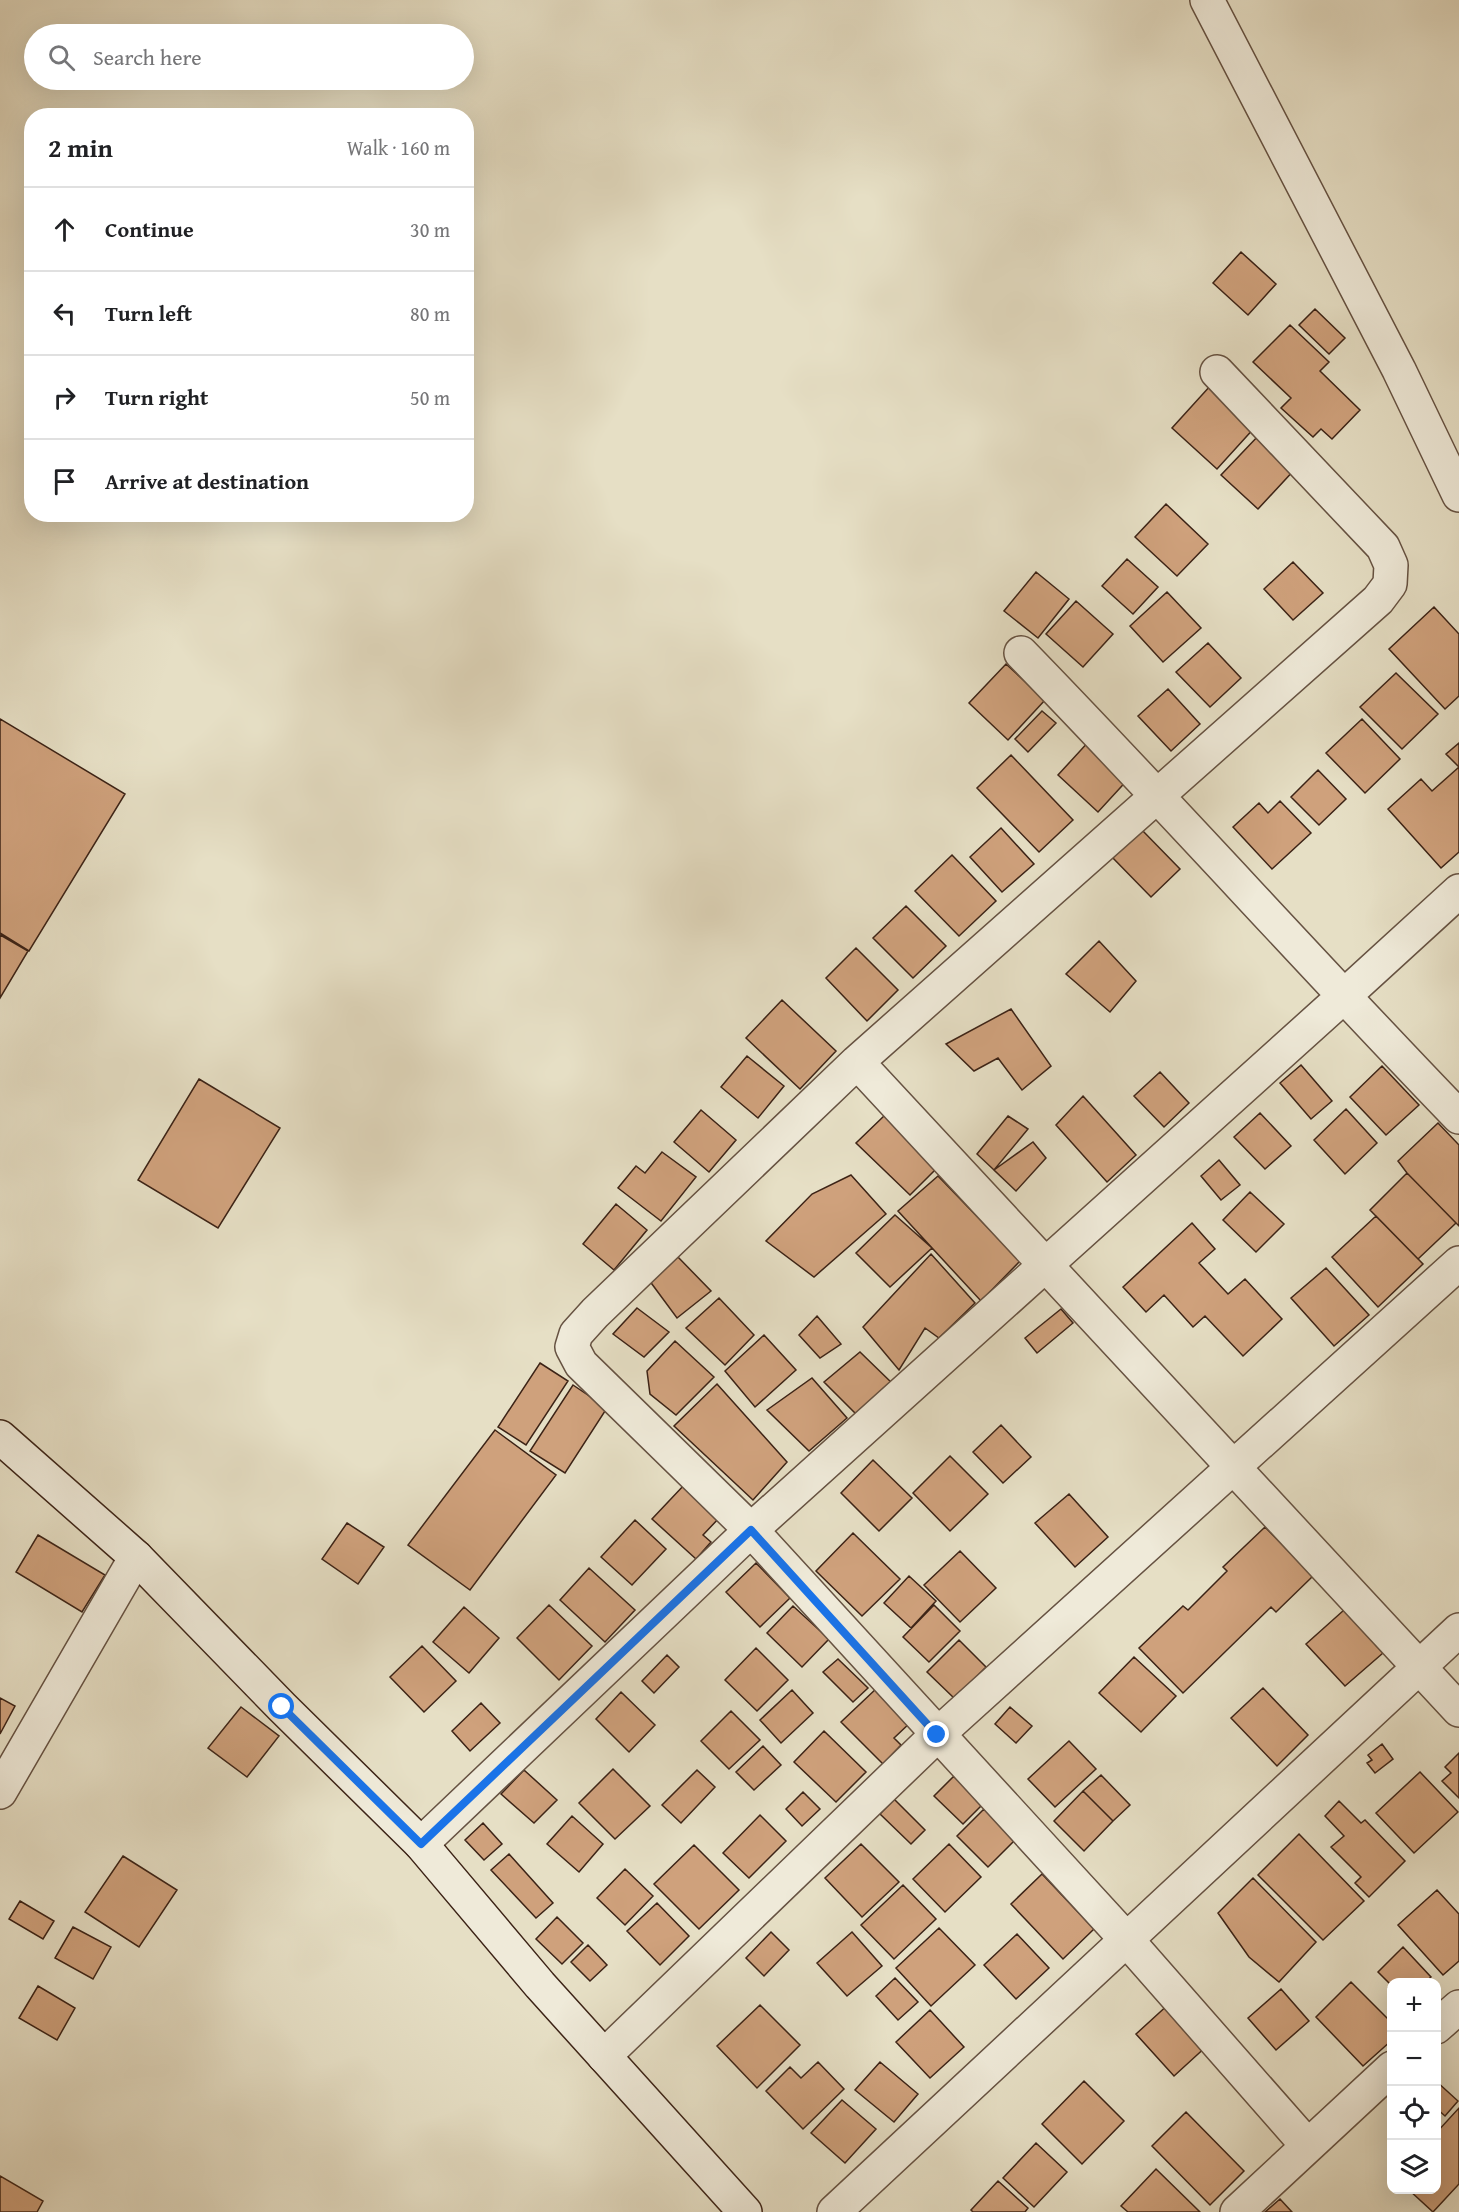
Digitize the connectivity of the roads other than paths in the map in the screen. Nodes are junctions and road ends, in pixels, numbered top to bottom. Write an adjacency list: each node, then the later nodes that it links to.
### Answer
1 (1207, 0): 3 (street)
2 (1217, 372): 5 (street)
3 (1459, 495)
4 (1021, 653): 5 (street)
5 (1157, 795): 7 (street); 8 (street)
6 (1459, 891): 7 (street)
7 (1343, 997): 9 (street); 11 (street)
8 (857, 1062): 11 (street); 14 (street)
9 (1459, 1117)
10 (1459, 1263): 13 (street)
11 (1045, 1264): 13 (street); 14 (street)
12 (0, 1437): 15 (street)
13 (1234, 1468): 17 (street); 19 (street)
14 (751, 1530): 19 (street); 21 (street)
15 (136, 1557): 20 (street); 21 (street)
16 (1459, 1630): 17 (street)
17 (1420, 1667): 18 (street); 22 (street)
18 (1459, 1710)
19 (937, 1735): 22 (street); 25 (street)
20 (0, 1792)
21 (421, 1844): 25 (street)
22 (1126, 1939): 27 (street); 29 (street)
23 (1459, 2007): 24 (street)
24 (1441, 2023)
25 (604, 2056): 28 (street)
26 (1387, 2073): 27 (street)
27 (1307, 2145): 30 (street)
28 (745, 2212)
29 (834, 2212)
30 (1237, 2212)

